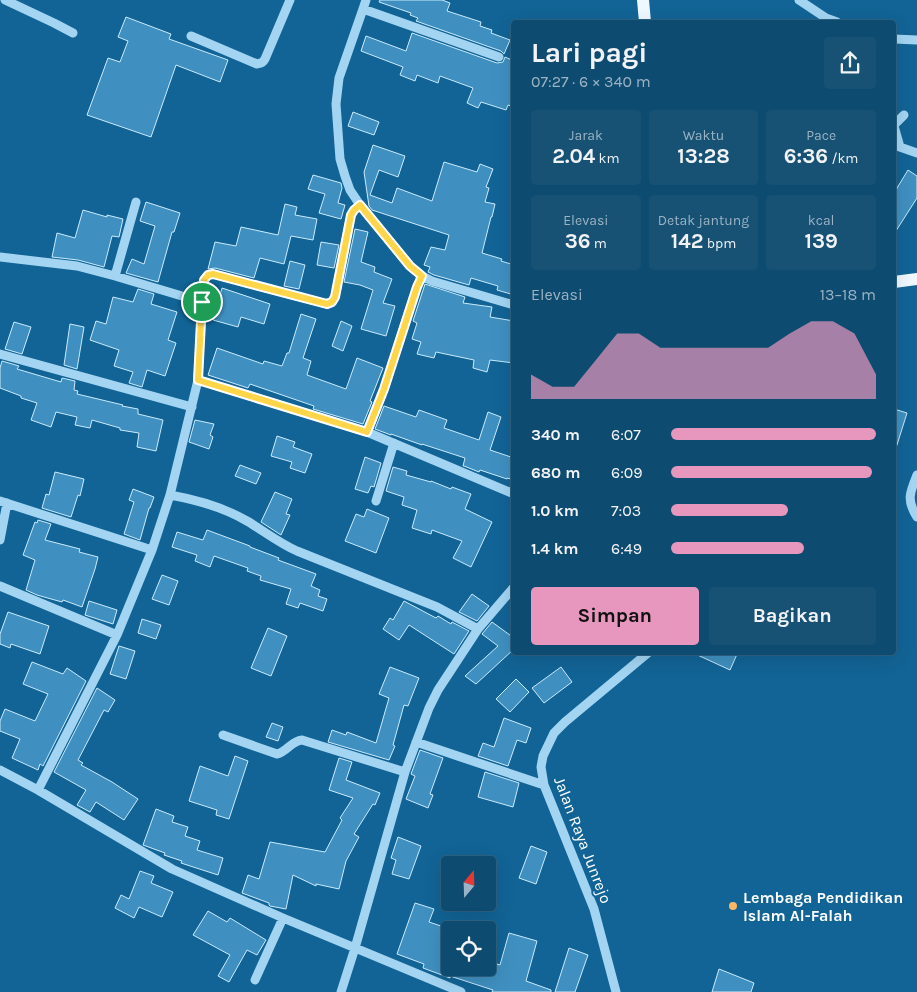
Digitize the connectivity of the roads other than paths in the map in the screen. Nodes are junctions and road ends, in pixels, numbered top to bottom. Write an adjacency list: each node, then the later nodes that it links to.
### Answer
1 (3, 0): 8 (street)
2 (290, 0): 9 (street)
3 (643, 0): 6 (main road)
4 (799, 0): 7 (street)
5 (365, 4): 12 (street); 18 (street)
6 (645, 20)
7 (832, 20)
8 (73, 33)
9 (191, 36)
10 (896, 39): 11 (street)
11 (917, 40)
12 (499, 57)
13 (904, 115): 14 (street)
14 (896, 124)
15 (897, 146): 16 (street)
16 (917, 154)
17 (136, 202): 20 (street)
18 (360, 205): 21 (street); 24 (street)
19 (0, 257): 20 (street)
20 (115, 276): 24 (street)
21 (422, 276): 25 (street); 29 (street)
22 (917, 279): 23 (main road)
23 (896, 282)
24 (202, 302): 27 (street)
25 (511, 304)
26 (0, 354): 28 (street)
27 (198, 380): 28 (street); 29 (street)
28 (192, 406): 33 (street)
29 (367, 432): 30 (street)
30 (394, 443): 32 (street); 34 (street)
31 (917, 474): 36 (street)
32 (511, 493)
33 (170, 495): 38 (street); 41 (street)
34 (376, 501)
35 (3, 502): 37 (street); 38 (street)
36 (917, 517)
37 (0, 540)
38 (152, 550): 42 (street)
39 (0, 586): 42 (street)
40 (511, 590): 41 (street)
41 (478, 629): 45 (street)
42 (117, 635): 49 (street)
43 (645, 655): 48 (street, Jalan Raya Junrejo)
44 (223, 735): 47 (street)
45 (416, 742): 47 (street); 48 (street)
46 (0, 770): 49 (street)
47 (405, 772): 51 (street)
48 (544, 785): 55 (street, Jalan Raya Junrejo)
49 (38, 790): 50 (street)
50 (283, 918): 51 (street); 52 (street)
51 (356, 948): 53 (street); 54 (street)
52 (255, 980)
53 (341, 992)
54 (461, 992)
55 (616, 992)

